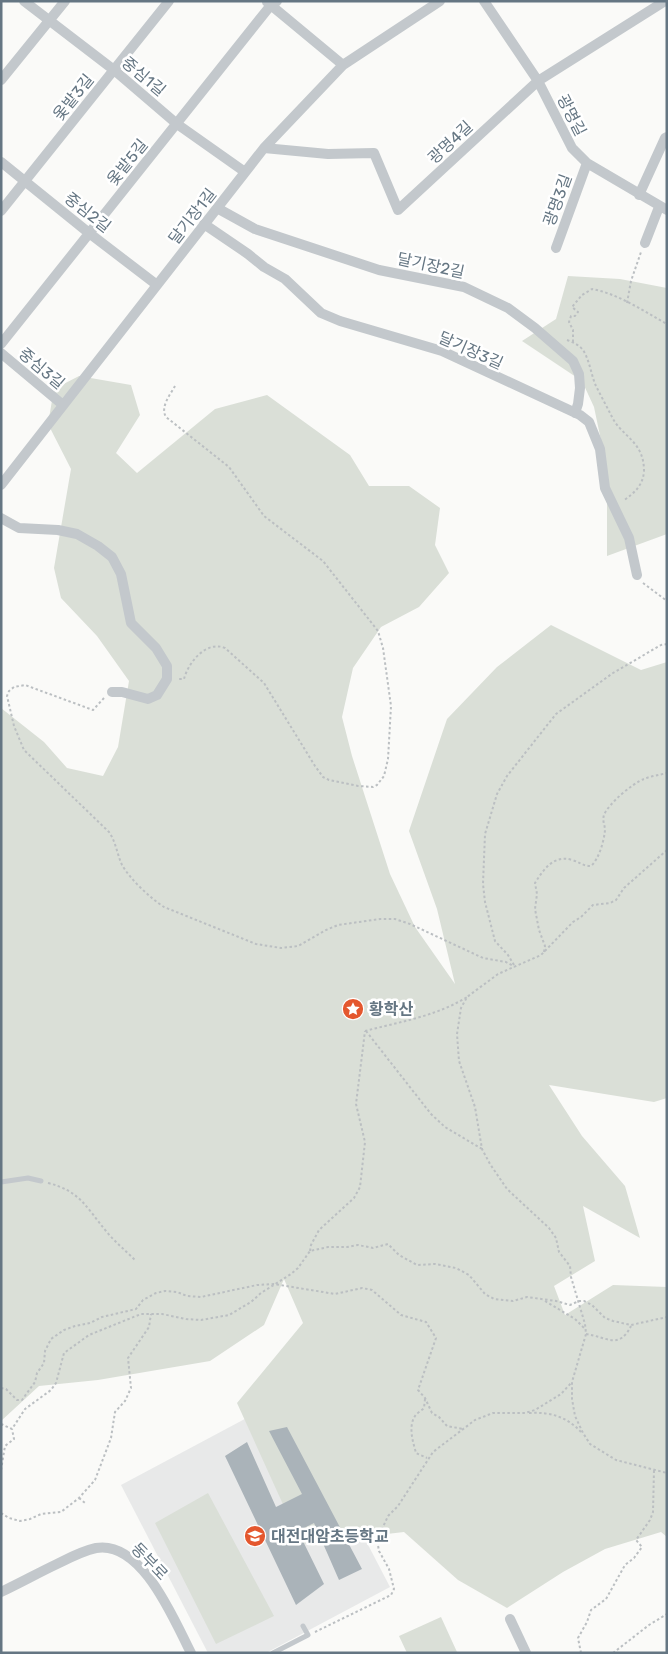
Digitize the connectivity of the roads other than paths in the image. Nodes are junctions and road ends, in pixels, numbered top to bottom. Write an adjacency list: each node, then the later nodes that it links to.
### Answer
1 (24, 1): 8 (street, 중심1길)
2 (65, 1): 8 (street)
3 (169, 1): 10 (street, 옻밭3길)
4 (440, 1): 9 (street, 달기장1길)
5 (484, 1): 12 (street, 광명길)
6 (665, 1): 12 (street, 광명4길)
7 (272, 2): 9 (street); 13 (street, 옻밭5길)
8 (48, 21): 10 (street, 중심1길); 11 (street)
9 (343, 65): 15 (street, 달기장1길)
10 (114, 70): 13 (street, 중심1길); 19 (street, 옻밭3길)
11 (1, 80)
12 (538, 81): 15 (street, 광명4길); 17 (street, 광명길)
13 (176, 124): 18 (street, 중심1길); 25 (street, 옻밭5길)
14 (667, 137): 20 (street)
15 (264, 148): 18 (street, 달기장1길)
16 (1, 162): 19 (street, 중심2길)
17 (587, 163): 20 (street, 광명길); 27 (street, 광명3길)
18 (245, 172): 21 (street, 달기장1길)
19 (25, 181): 23 (street, 옻밭3길); 25 (street, 중심2길)
20 (639, 195): 22 (street, 광명길)
21 (217, 208): 24 (street, 달기장1길); 32 (street, 달기장2길)
22 (663, 209): 26 (street)
23 (1, 211)
24 (204, 224): 28 (street, 달기장1길); 32 (street, 달기장3길)
25 (89, 233): 28 (street, 중심2길); 29 (street, 옻밭5길)
26 (644, 243)
27 (556, 248)
28 (157, 285): 31 (street, 달기장1길)
29 (1, 344)
30 (1, 354): 31 (street, 중심3길)
31 (63, 405): 33 (street, 달기장1길)
32 (575, 413): 35 (street, 달기장3길)
33 (1, 485)
34 (1, 518): 36 (street)
35 (637, 575)
36 (112, 692)
37 (41, 1181): 38 (lane)
38 (1, 1182)
39 (1, 1592): 42 (street, 동부로)
40 (510, 1619): 44 (street)
41 (303, 1626): 43 (lane)
42 (191, 1653)
43 (273, 1653)
44 (526, 1653)

